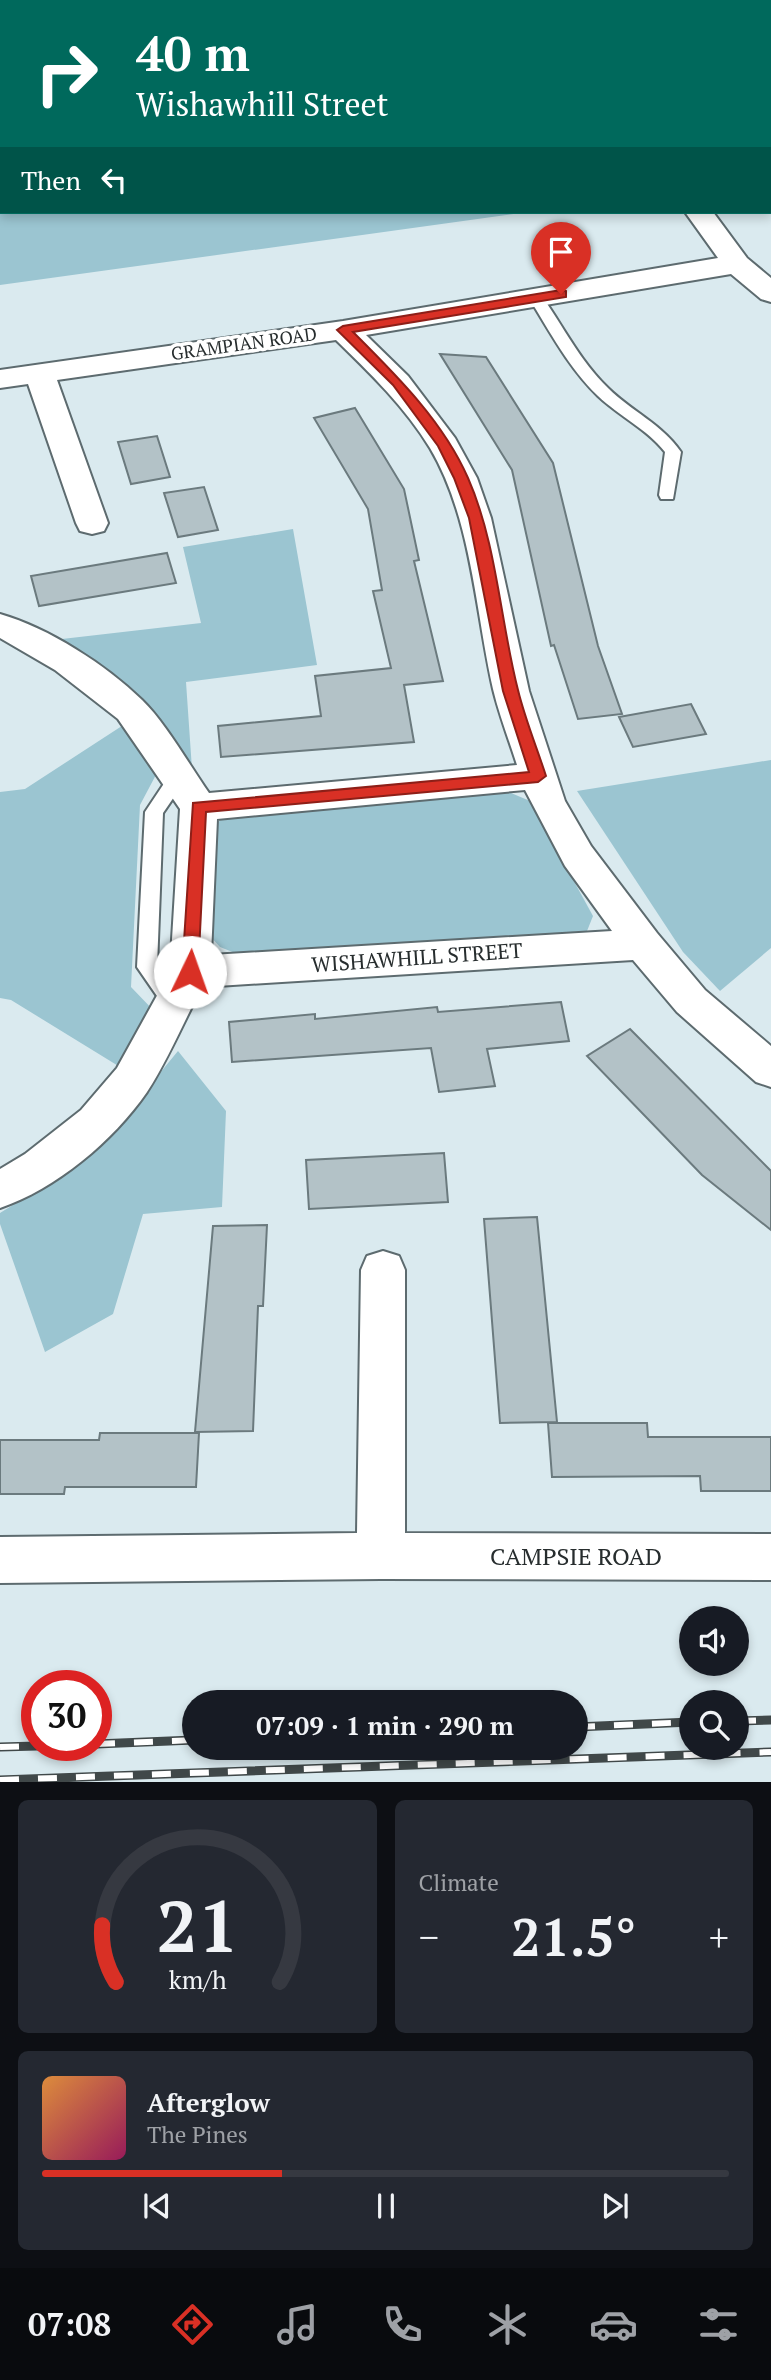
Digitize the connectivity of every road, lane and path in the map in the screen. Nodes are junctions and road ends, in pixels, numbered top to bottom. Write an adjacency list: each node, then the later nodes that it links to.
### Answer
1 (700, 215): 2 (street)
2 (737, 264): 3 (street); 4 (street, GRAMPIAN ROAD)
3 (771, 293)
4 (536, 298): 5 (street, GRAMPIAN ROAD); 8 (lane)
5 (343, 330): 6 (street, GRAMPIAN ROAD); 11 (street)
6 (40, 374): 7 (street, GRAMPIAN ROAD); 9 (street)
7 (0, 379)
8 (667, 495)
9 (92, 523)
10 (0, 626): 12 (street)
11 (538, 776): 12 (street); 13 (street)
12 (188, 792): 14 (street)
13 (643, 944): 14 (street, WISHAWHILL STREET); 15 (street)
14 (182, 987): 16 (street)
15 (771, 1070)
16 (0, 1190)
17 (383, 1270): 18 (street)
18 (381, 1556): 19 (street, CAMPSIE ROAD); 20 (street, CAMPSIE ROAD)
19 (771, 1557)
20 (0, 1560)

